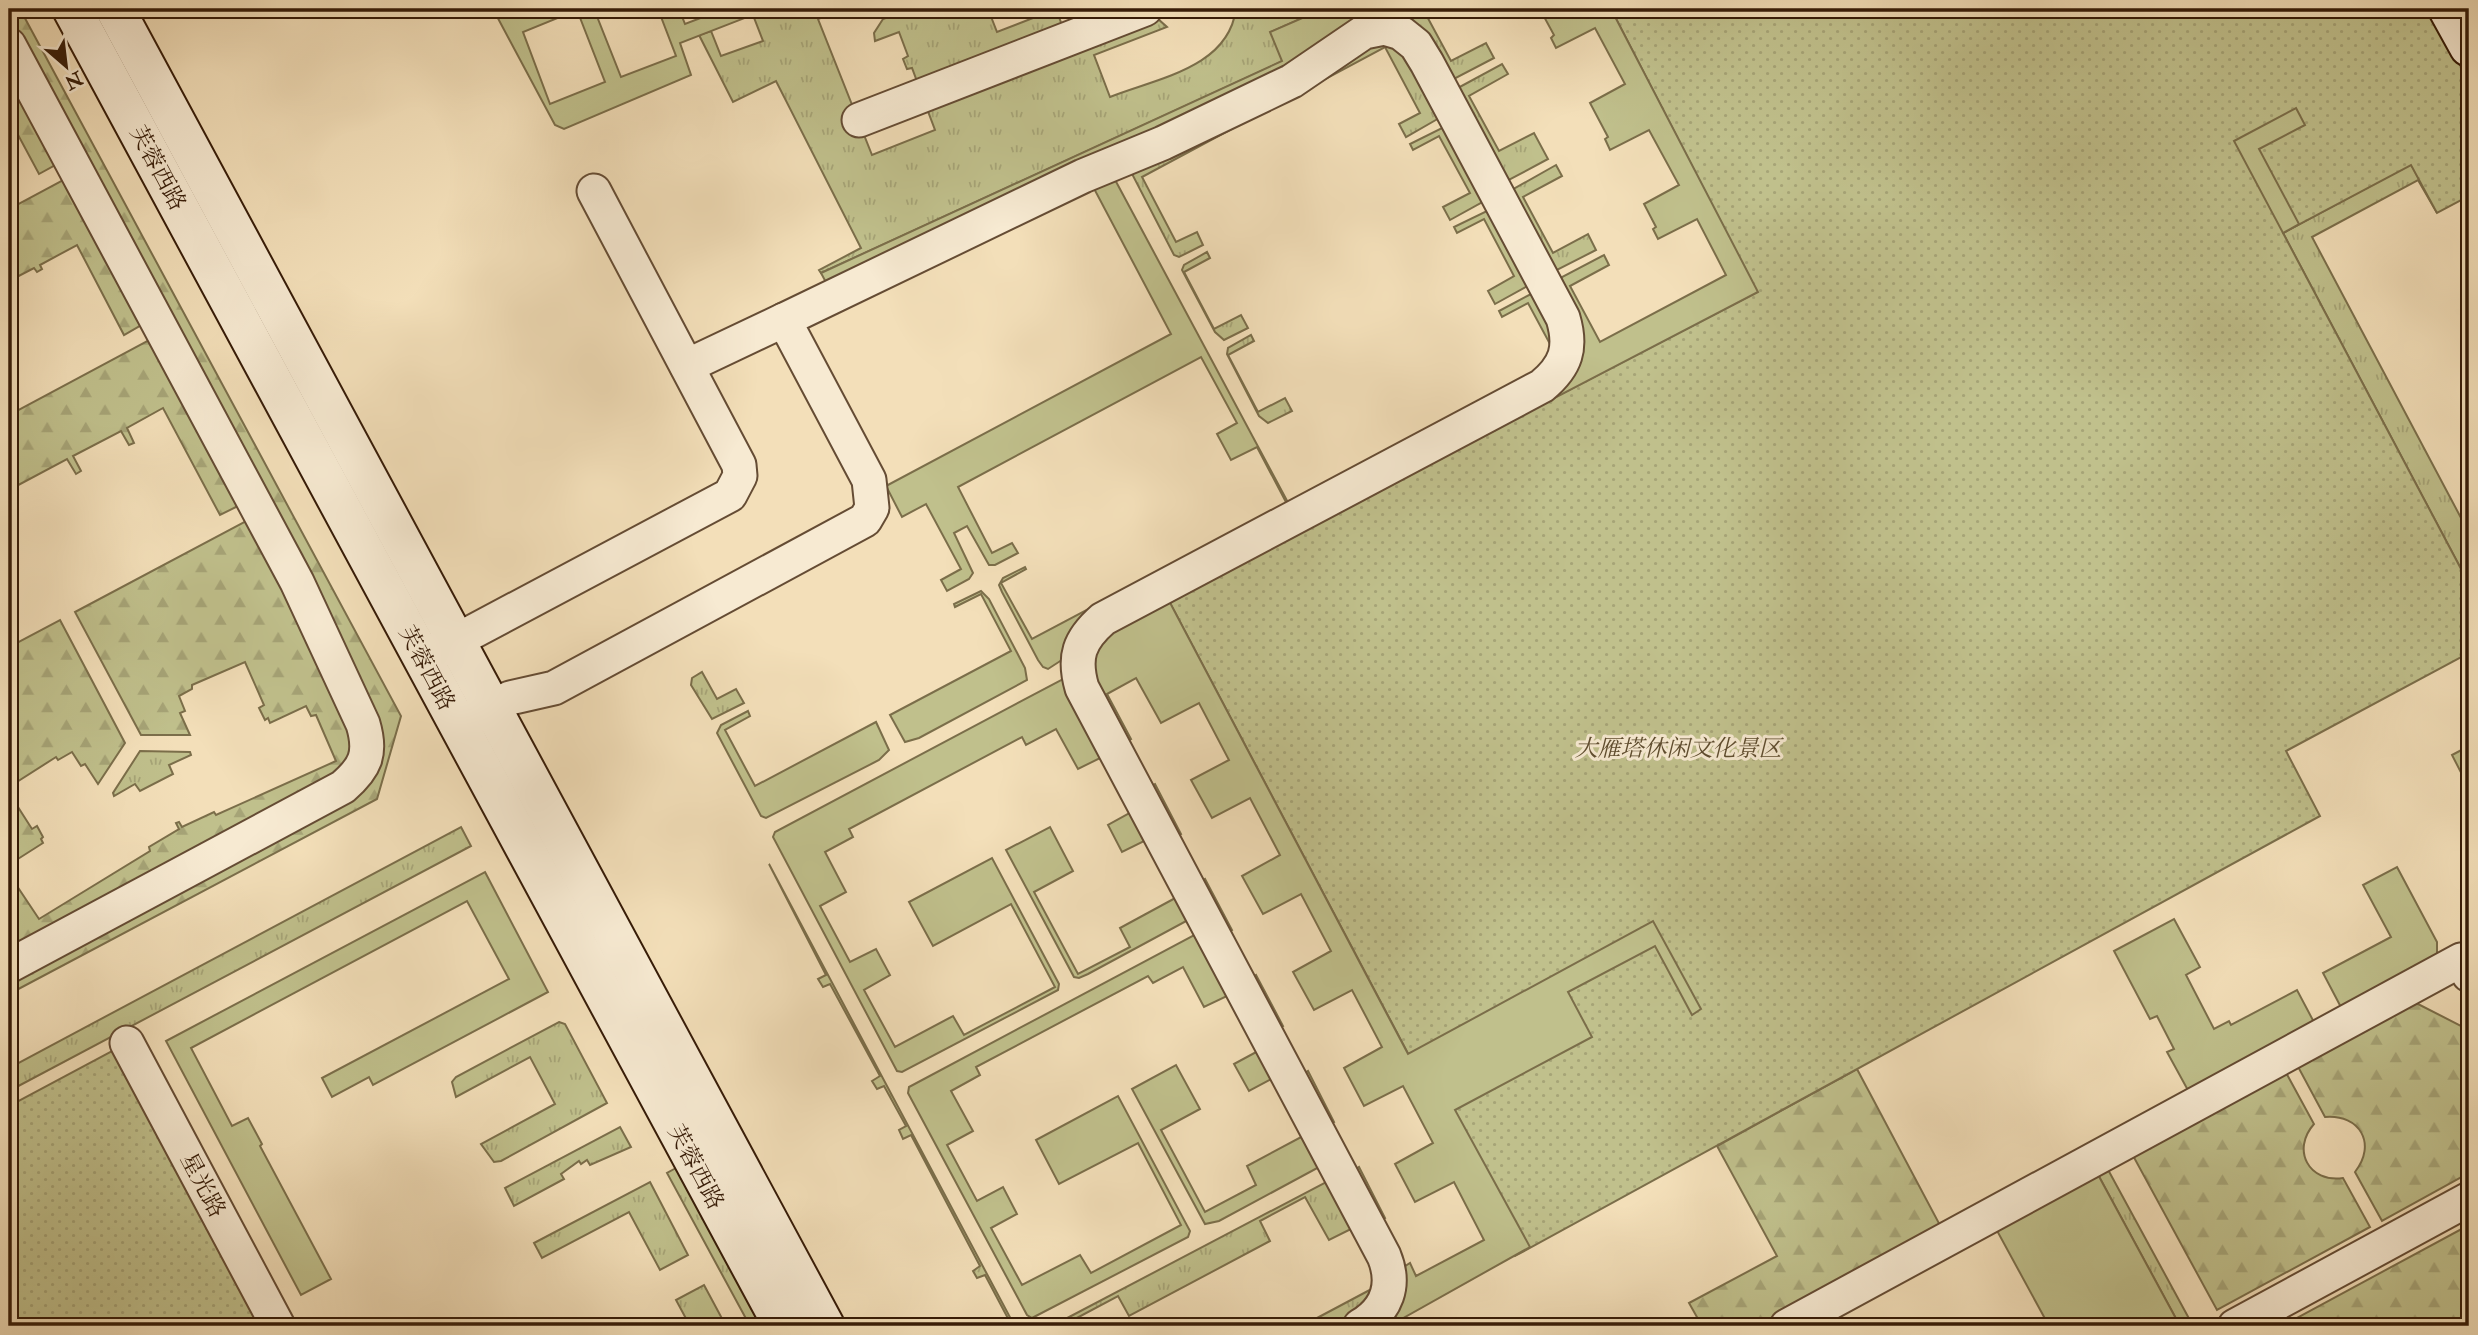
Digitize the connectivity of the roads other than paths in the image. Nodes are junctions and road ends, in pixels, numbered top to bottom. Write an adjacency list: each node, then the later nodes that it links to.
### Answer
1 (72, 9): 12 (main road, 芙蓉西路)
2 (115, 9): 11 (main road, 芙蓉西路)
3 (1144, 9): 7 (street)
4 (2448, 9): 6 (main road)
5 (9, 45): 15 (street)
6 (2469, 47)
7 (859, 120)
8 (594, 191): 10 (street)
9 (784, 320): 10 (street); 13 (street); 22 (street)
10 (687, 366): 11 (street)
11 (455, 641): 12 (street); 13 (main road, 芙蓉西路)
12 (422, 659): 14 (main road, 芙蓉西路)
13 (491, 708): 14 (street); 21 (main road, 芙蓉西路)
14 (458, 726): 20 (main road, 芙蓉西路)
15 (9, 966)
16 (2469, 975): 23 (street)
17 (127, 1043): 19 (street, 星光路)
18 (2469, 1199): 24 (street)
19 (278, 1326)
20 (783, 1326)
21 (825, 1326)
22 (1360, 1326)
23 (1787, 1326)
24 (2235, 1326)

